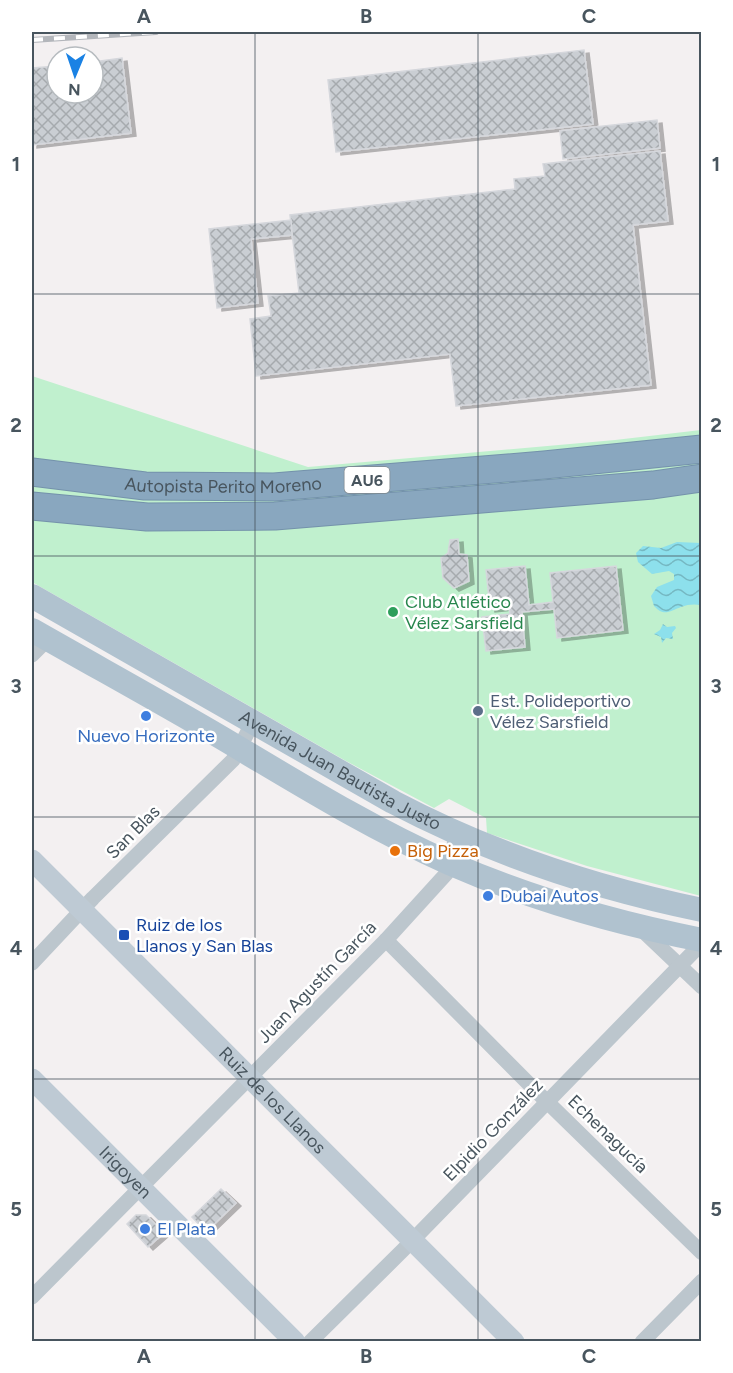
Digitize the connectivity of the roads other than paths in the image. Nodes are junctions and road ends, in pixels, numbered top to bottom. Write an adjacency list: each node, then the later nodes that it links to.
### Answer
1 (702, 449): 2 (highway, Autopista Perito Moreno / AU6)
2 (32, 472)
3 (702, 478): 4 (highway, Autopista Perito Moreno / AU6)
4 (32, 506)
5 (32, 596): 7 (main road, Avenida Juan Bautista Justo)
6 (37, 642): 8 (main road, Avenida Juan Bautista Justo)
7 (253, 722): 8 (street, San Blas); 9 (main road, Avenida Juan Bautista Justo)
8 (239, 748): 11 (main road, Avenida Juan Bautista Justo); 13 (street, San Blas)
9 (457, 834): 11 (street, Juan Agustín García); 12 (main road, Avenida Juan Bautista Justo)
10 (32, 860): 13 (street, Ruiz de los Llanos)
11 (450, 863): 14 (main road, Avenida Juan Bautista Justo); 15 (street, Juan Agustín García)
12 (702, 910)
13 (81, 911): 17 (street, San Blas); 20 (street, Ruiz de los Llanos)
14 (638, 926): 16 (main road, Avenida Juan Bautista Justo); 18 (street)
15 (386, 940): 20 (street, Juan Agustín García); 22 (street, Echenagucía)
16 (702, 941): 18 (street, Elpidio González)
17 (32, 963)
18 (680, 967): 19 (street); 22 (street, Elpidio González)
19 (702, 987)
20 (251, 1076): 23 (street, Juan Agustín García); 24 (street, Ruiz de los Llanos)
21 (32, 1079): 23 (street, Irigoyen)
22 (547, 1102): 24 (street, Elpidio González); 25 (street, Echenagucía)
23 (140, 1187): 27 (street, Juan Agustín García); 28 (street, Irigoyen)
24 (412, 1240): 29 (street, Elpidio González); 30 (street, Ruiz de los Llanos)
25 (702, 1253)
26 (702, 1281): 31 (street)
27 (32, 1297)
28 (296, 1341)
29 (310, 1341)
30 (514, 1341)
31 (642, 1341)

